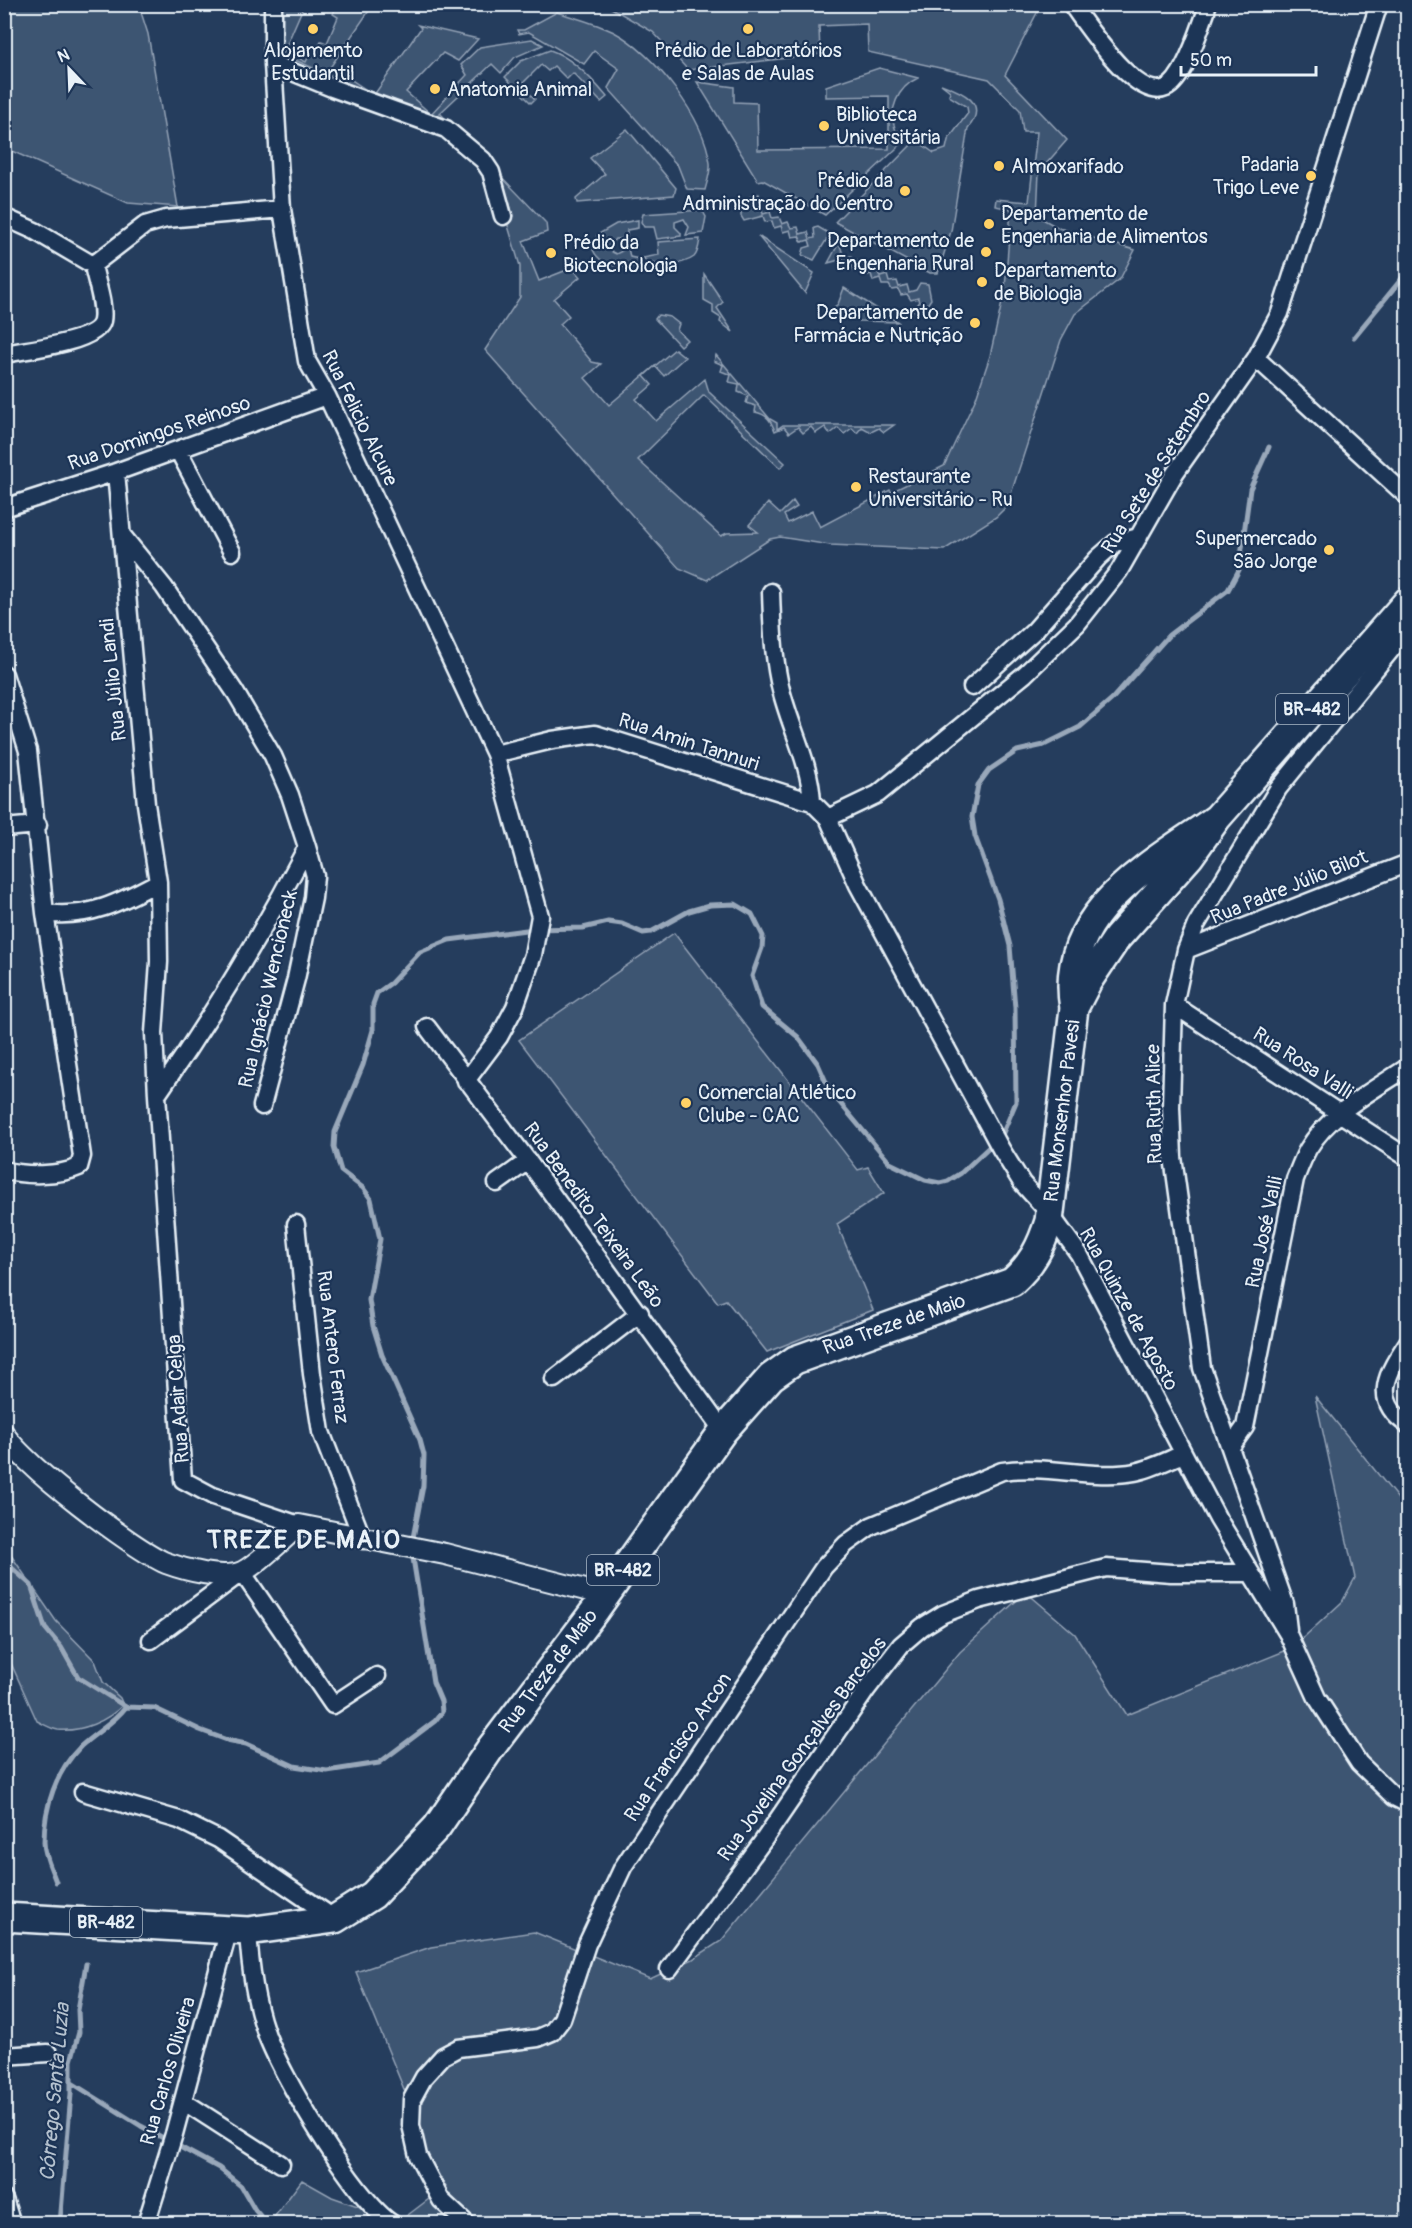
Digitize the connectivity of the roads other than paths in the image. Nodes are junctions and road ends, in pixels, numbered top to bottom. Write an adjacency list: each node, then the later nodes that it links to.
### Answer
1 (273, 4): 5 (street, Rua Felicio Alcure)
2 (1071, 4): 3 (street)
3 (1207, 4)
4 (1379, 4): 11 (street, Rua Sete de Setembro)
5 (273, 64): 6 (street, Rua Felicio Alcure); 7 (street)
6 (282, 209): 9 (street); 12 (street, Rua Felicio Alcure)
7 (503, 216)
8 (4, 217): 9 (street)
9 (93, 265): 10 (street)
10 (4, 354)
11 (1256, 358): 15 (street); 18 (street, Rua Sete de Setembro)
12 (327, 396): 13 (street, Rua Domingos Reinoso); 25 (street, Rua Felicio Alcure)
13 (178, 450): 14 (street, Rua Domingos Reinoso); 19 (street)
14 (116, 472): 16 (street, Rua Domingos Reinoso); 17 (street, Rua Júlio Landi)
15 (1407, 498)
16 (4, 508)
17 (122, 535): 31 (street, Rua Ignácio Wencioneck); 33 (street, Rua Júlio Landi)
18 (1139, 537): 24 (street); 27 (street, Rua Sete de Setembro)
19 (232, 552)
20 (771, 592): 26 (street)
21 (1407, 601): 28 (highway, Rua Monsenhor Pavesi / BR-482)
22 (1407, 629): 37 (street, Rua Ruth Alice)
23 (4, 674): 29 (street)
24 (972, 687)
25 (495, 754): 26 (street, Rua Amin Tannuri); 42 (street, Rua Felicio Alcure)
26 (812, 802): 27 (street, Rua Amin Tannuri)
27 (828, 818): 50 (street, Rua Quinze de Agosto)
28 (1217, 819): 34 (highway, Rua Monsenhor Pavesi / BR-482); 36 (highway, Rua Monsenhor Pavesi / BR-482)
29 (38, 825): 30 (street); 35 (street)
30 (4, 828)
31 (307, 847): 43 (street); 44 (street, Rua Ignácio Wencioneck)
32 (1407, 863): 37 (street, Rua Padre Júlio Bilot)
33 (158, 882): 35 (street); 43 (street, Rua Júlio Landi)
34 (1114, 896): 36 (highway); 39 (highway, Rua Monsenhor Pavesi / BR-482)
35 (45, 913): 48 (street)
36 (1133, 918): 39 (highway, Rua Monsenhor Pavesi / BR-482)
37 (1186, 950): 38 (street, Rua Ruth Alice)
38 (1174, 1005): 45 (street, Rua Rosa Valli); 58 (street, Rua Ruth Alice)
39 (1074, 1008): 50 (highway, Rua Monsenhor Pavesi / BR-482)
40 (427, 1028): 42 (street, Rua Benedito Teixeira Leão)
41 (1407, 1067): 45 (street, Rua José Valli)
42 (466, 1081): 47 (street, Rua Benedito Teixeira Leão)
43 (157, 1095): 60 (street, Rua Adair Celga)
44 (262, 1106)
45 (1341, 1113): 46 (street, Rua Rosa Valli); 58 (street, Rua José Valli)
46 (1407, 1158)
47 (528, 1161): 49 (street); 52 (street, Rua Benedito Teixeira Leão)
48 (4, 1170)
49 (497, 1183)
50 (1050, 1214): 56 (highway, Rua Treze de Maio / BR-482); 59 (street, Rua Quinze de Agosto)
51 (296, 1224): 61 (street, Rua Antero Ferraz)
52 (640, 1313): 54 (street); 56 (street, Rua Benedito Teixeira Leão)
53 (1407, 1342): 55 (street)
54 (554, 1379)
55 (1407, 1425)
56 (723, 1431): 64 (highway, Rua Treze de Maio / BR-482)
57 (4, 1434): 62 (street)
58 (1230, 1448): 65 (street, Rua Ruth Alice)
59 (1183, 1454): 63 (street, Rua Quinze de Agosto); 82 (street, Rua Francisco Arcon)
60 (299, 1525): 61 (street, Rua Adair Celga); 62 (street)
61 (363, 1540): 64 (street, Rua Adair Celga)
62 (242, 1572): 66 (street); 67 (street)
63 (1251, 1573): 65 (street, Rua Quinze de Agosto); 73 (street, Rua Jovelina Gonçalves Barcelos)
64 (605, 1595): 71 (highway, Rua Treze de Maio / BR-482)
65 (1287, 1634): 69 (street, Rua Quinze de Agosto)
66 (151, 1640)
67 (377, 1676)
68 (83, 1792): 71 (street)
69 (1407, 1804)
70 (4, 1917): 72 (highway, BR-482)
71 (335, 1919): 72 (highway, Rua Treze de Maio / BR-482)
72 (228, 1929): 76 (street, Rua Carlos Oliveira); 81 (street)
73 (669, 1969)
74 (48, 2053): 75 (street)
75 (4, 2056)
76 (183, 2101): 77 (street); 80 (street, Rua Carlos Oliveira)
77 (281, 2164)
78 (4, 2199): 79 (street)
79 (12, 2223)
80 (146, 2223)
81 (393, 2223)
82 (467, 2223)

